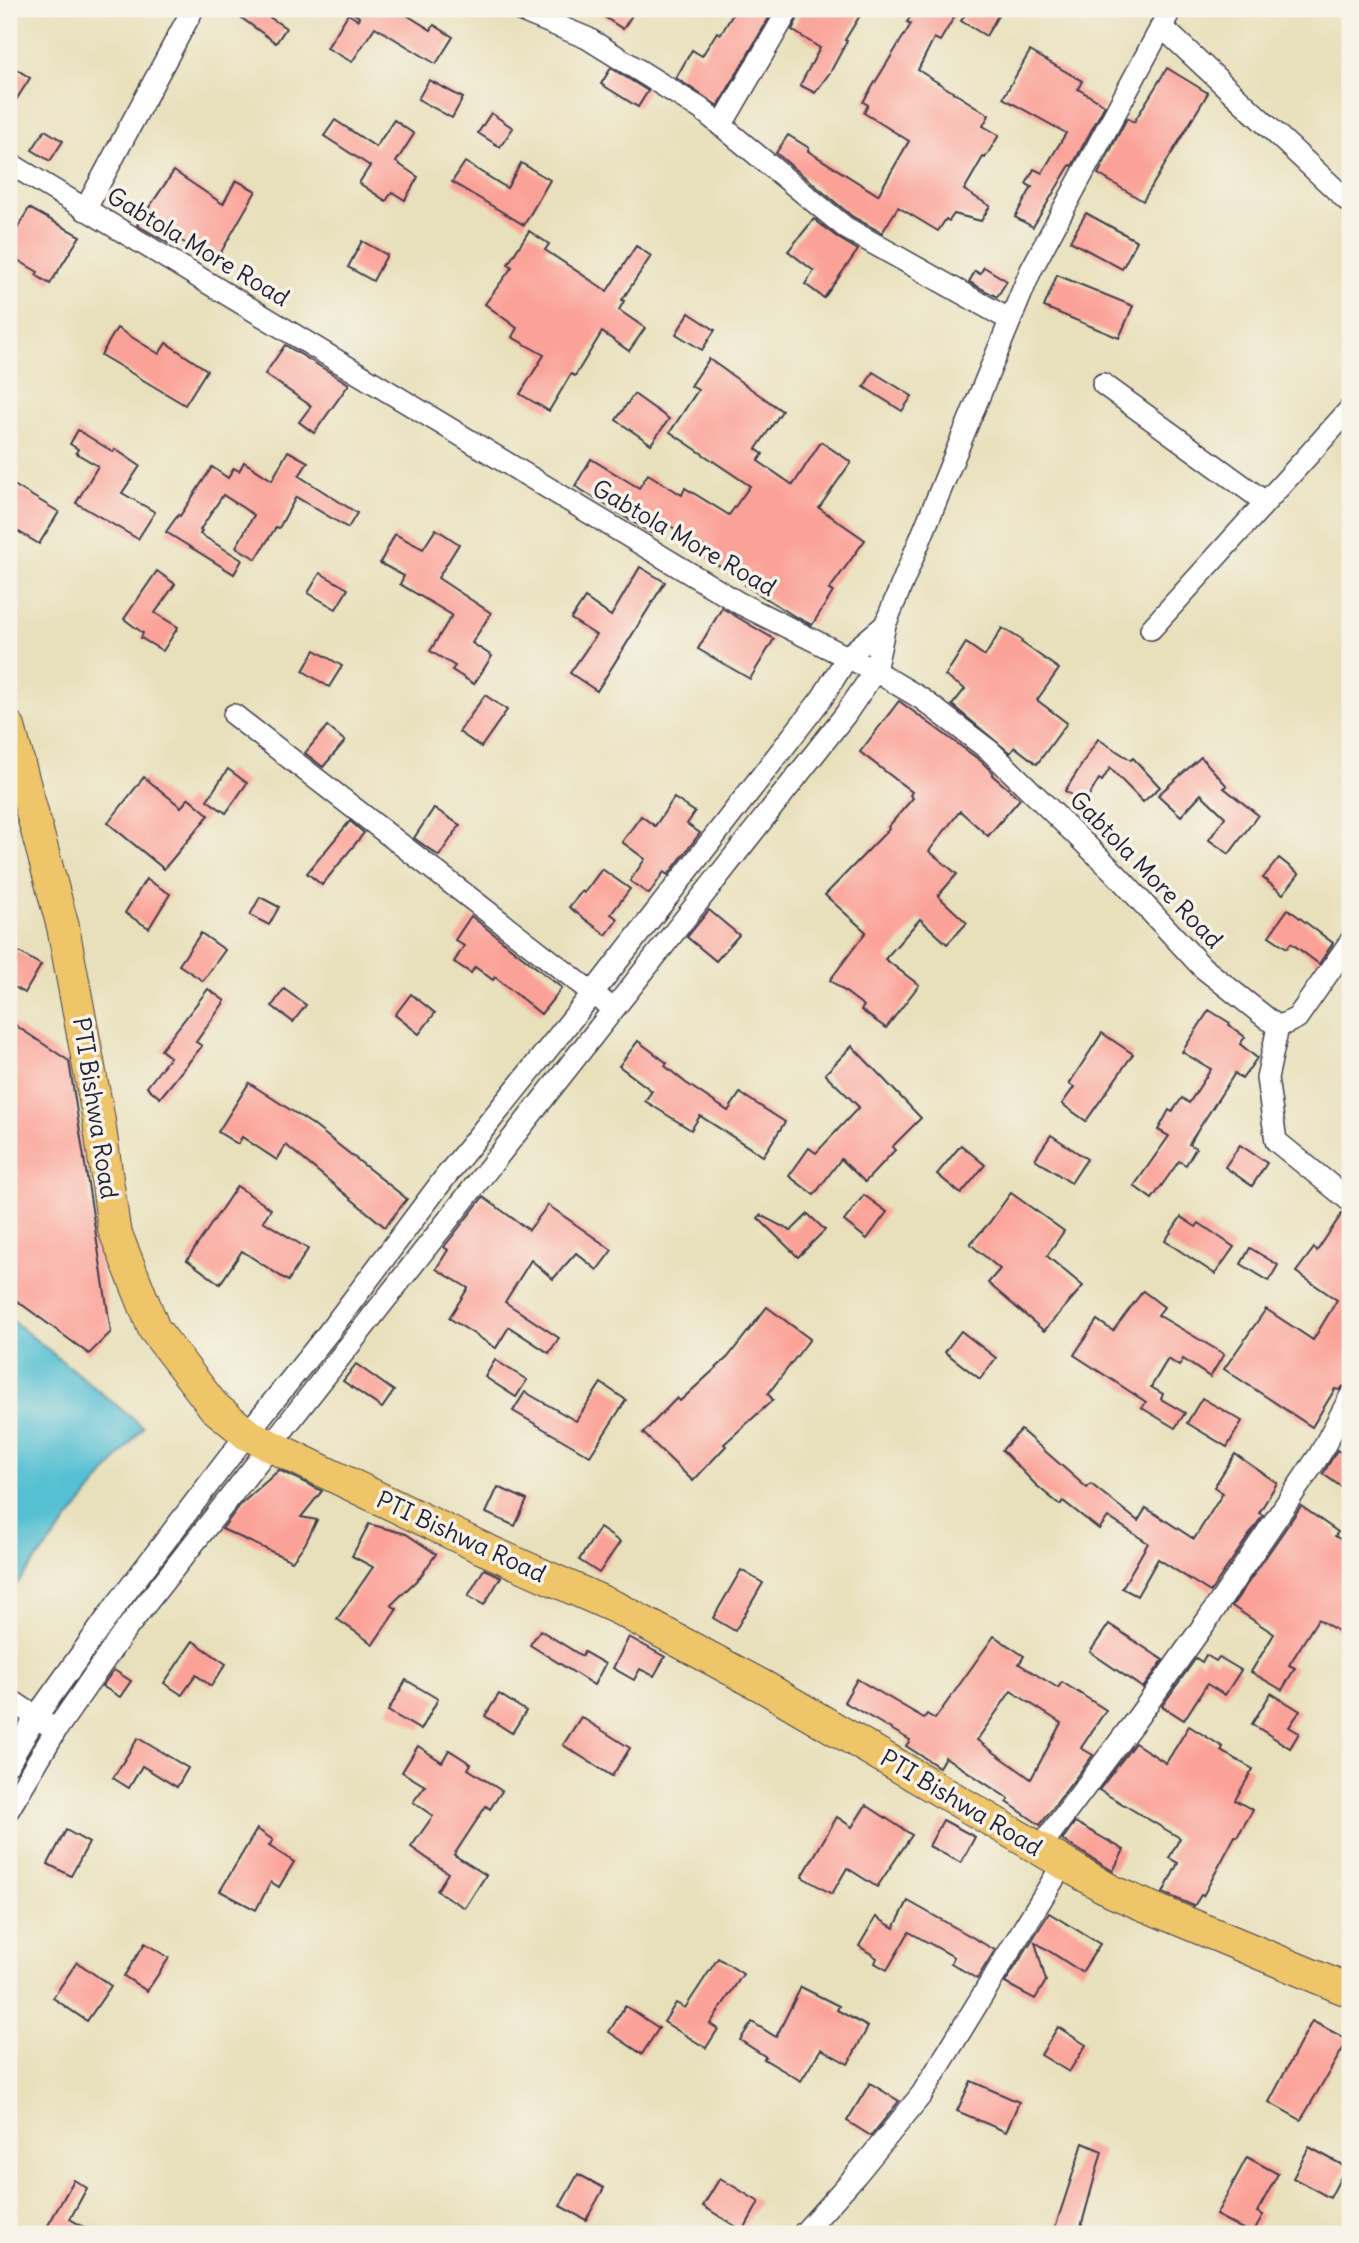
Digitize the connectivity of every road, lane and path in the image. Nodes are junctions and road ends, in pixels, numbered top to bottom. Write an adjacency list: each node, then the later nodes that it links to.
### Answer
1 (194, 9): 8 (street)
2 (517, 9): 5 (street)
3 (789, 9): 5 (street)
4 (1166, 17): 7 (street); 9 (street)
5 (722, 126): 9 (street)
6 (9, 163): 8 (street, Gabtola More Road)
7 (1350, 203)
8 (85, 209): 15 (street, Gabtola More Road)
9 (1010, 320): 13 (street)
10 (1102, 384): 12 (street)
11 (1350, 409): 12 (street)
12 (1265, 502): 14 (street)
13 (885, 625): 15 (street); 16 (street)
14 (1150, 629)
15 (848, 656): 16 (street, Gabtola More Road); 20 (street)
16 (875, 671): 21 (street); 22 (street, Gabtola More Road)
17 (234, 715): 20 (street)
18 (10, 739): 27 (highway, PTI Bishwa Road)
19 (1350, 942): 22 (street)
20 (592, 994): 21 (street); 23 (street)
21 (614, 1009): 24 (street)
22 (1278, 1027): 25 (street)
23 (474, 1141): 24 (street); 27 (street)
24 (497, 1158): 27 (street)
25 (1350, 1201)
26 (1350, 1397): 33 (street)
27 (259, 1440): 29 (street); 30 (street); 33 (highway, PTI Bishwa Road)
28 (9, 1699): 29 (street)
29 (35, 1718): 30 (street); 31 (street)
30 (56, 1730): 32 (street)
31 (9, 1763)
32 (9, 1809)
33 (1051, 1857): 34 (highway, PTI Bishwa Road); 35 (street)
34 (1350, 1991)
35 (803, 2234)

